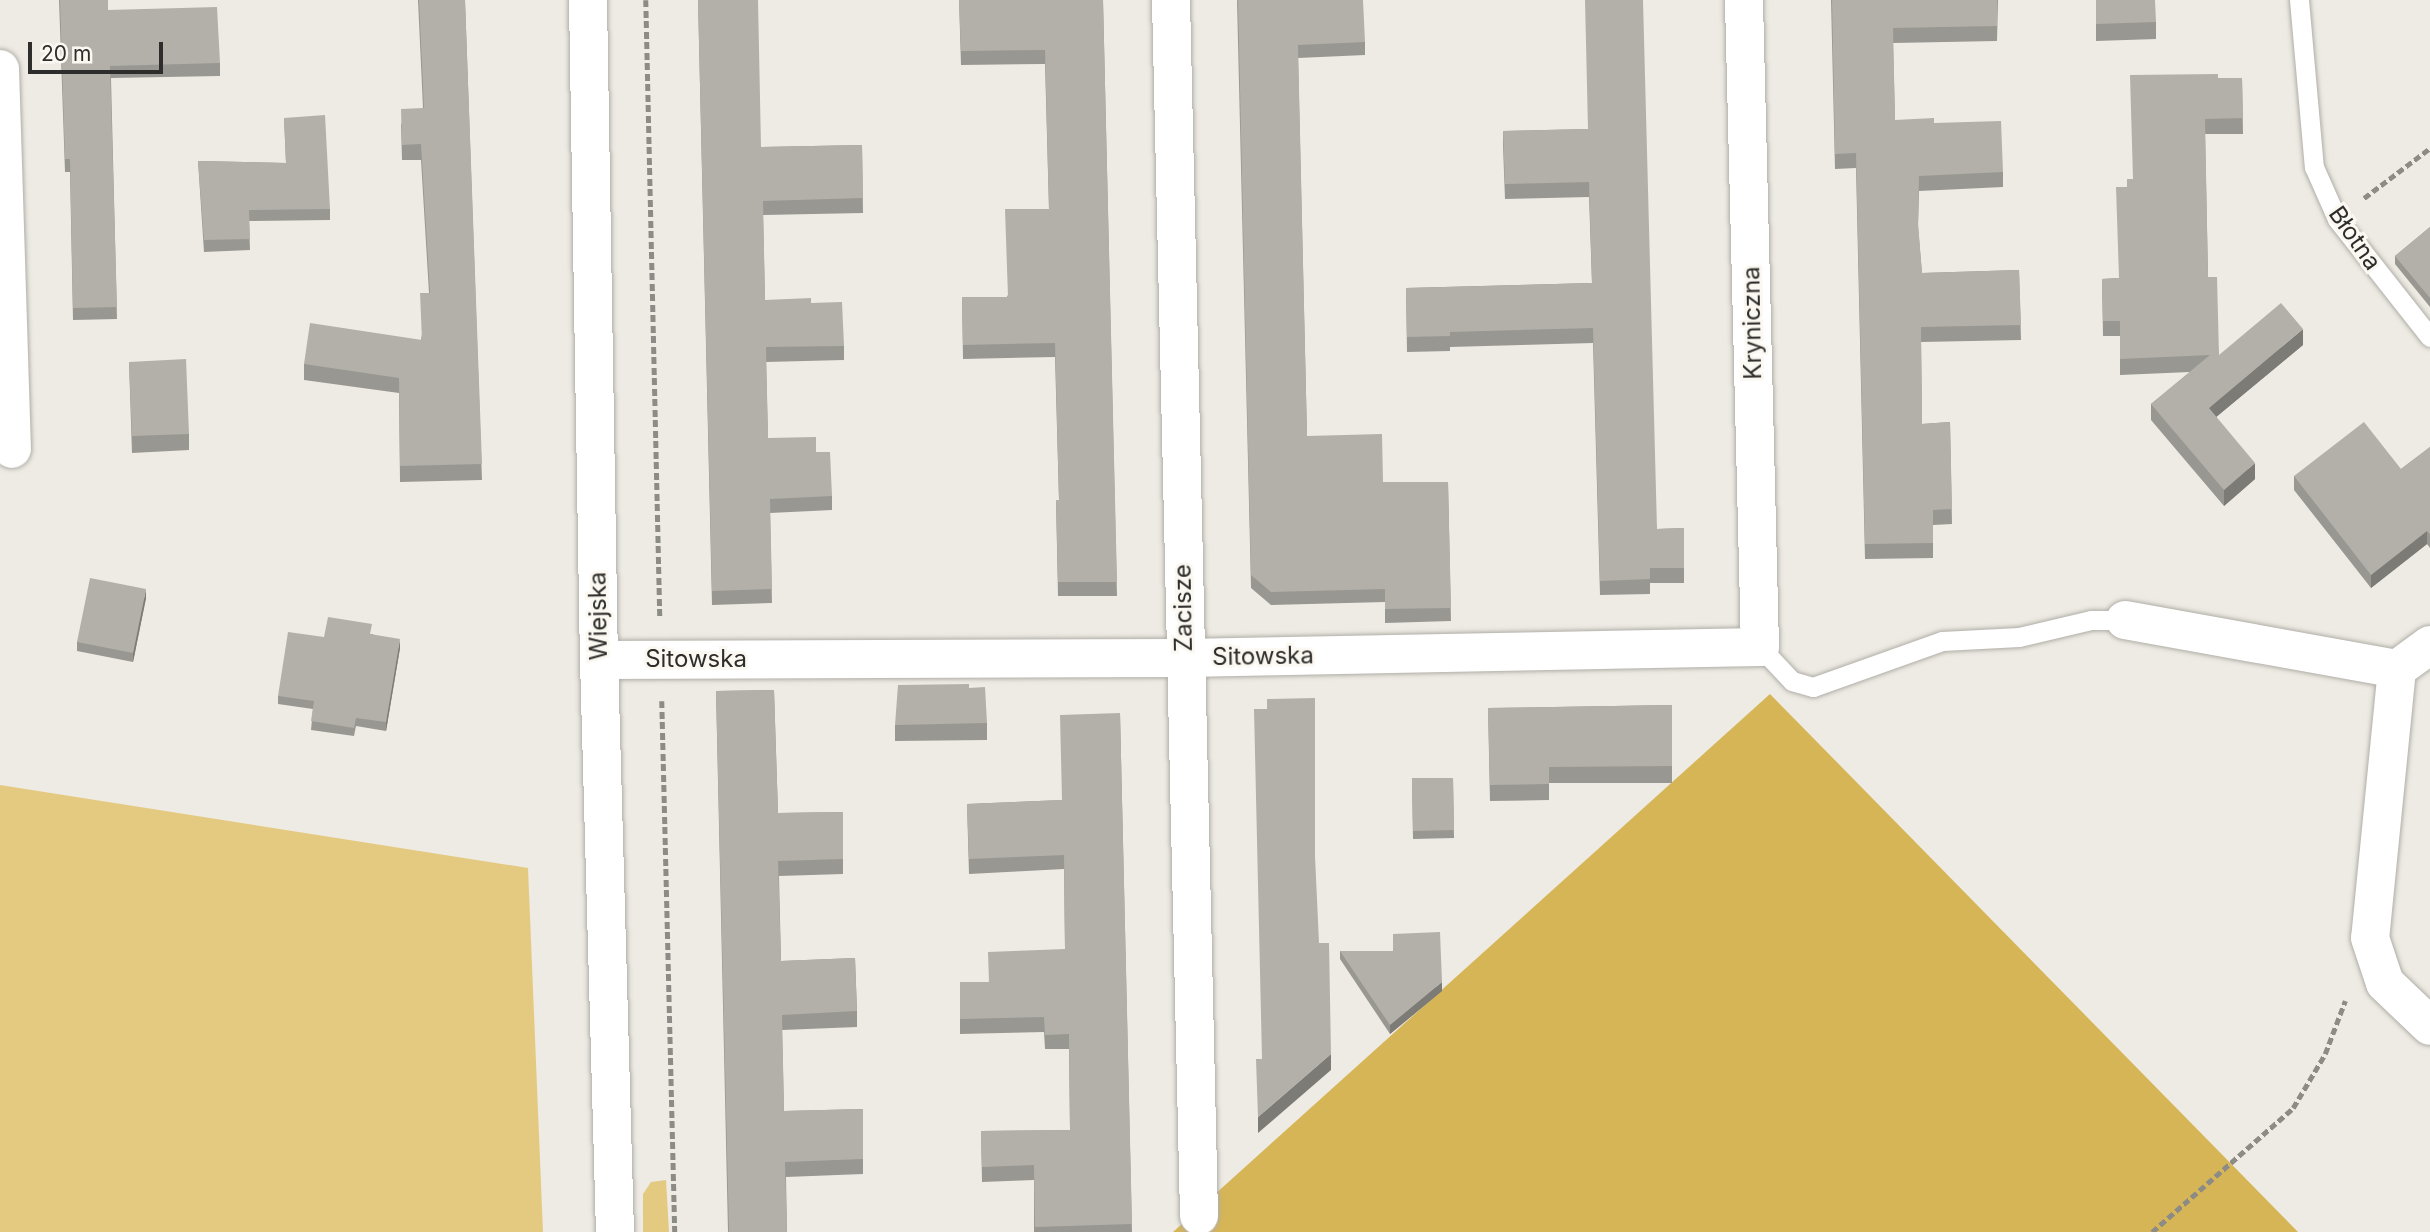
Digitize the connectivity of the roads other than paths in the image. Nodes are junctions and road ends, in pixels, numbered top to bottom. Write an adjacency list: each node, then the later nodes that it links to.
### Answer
1 (588, 0): 12 (street, Wiejska)
2 (1171, 0): 11 (street, Zacisze)
3 (1744, 0): 10 (street, Kryniczna)
4 (2299, 0): 6 (lane, Błotna)
5 (0, 69): 7 (street)
6 (2430, 337)
7 (12, 449)
8 (2125, 620): 10 (lane); 13 (street)
9 (2430, 645): 13 (street)
10 (1760, 647): 11 (street, Sitowska)
11 (1184, 658): 12 (street, Sitowska); 15 (street, Zacisze)
12 (598, 660): 16 (street, Wiejska)
13 (2397, 669): 14 (street)
14 (2430, 1026)
15 (1199, 1216)
16 (615, 1232)

